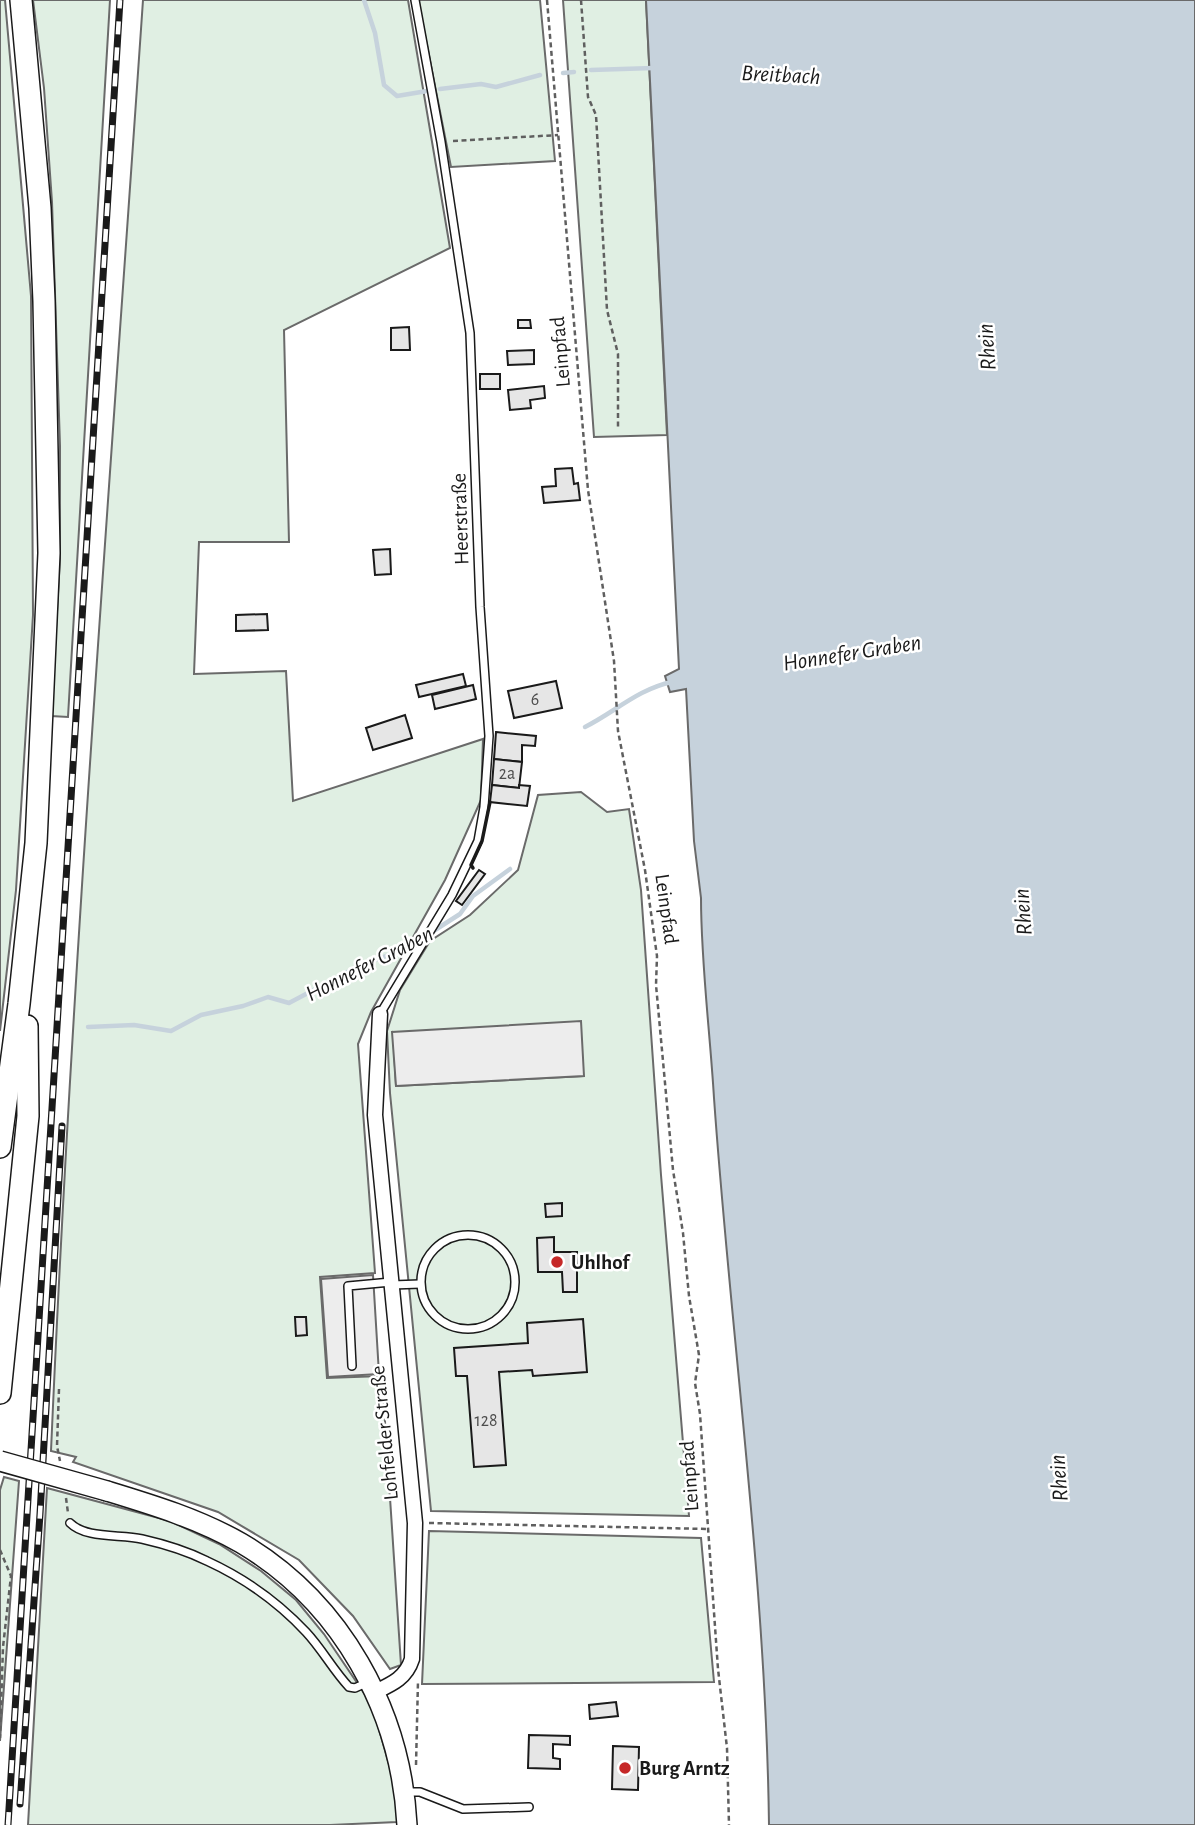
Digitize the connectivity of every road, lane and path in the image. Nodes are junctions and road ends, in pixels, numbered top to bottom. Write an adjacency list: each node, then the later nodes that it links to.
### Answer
1 (21, 0): 8 (main road)
2 (415, 0): 6 (lane, Heerstraße)
3 (547, 0): 5 (path, Leinpfad)
4 (581, 0): 7 (path)
5 (558, 135): 6 (path); 20 (path, Leinpfad)
6 (441, 142): 9 (lane, Heerstraße)
7 (618, 426)
8 (26, 935): 10 (main road); 15 (main road)
9 (380, 1014): 11 (street, Lohfelder Straße)
10 (0, 1147)
11 (392, 1283): 12 (lane); 13 (lane); 19 (street, Lohfelder Straße)
12 (420, 1283): 12 (lane)
13 (352, 1366)
14 (59, 1389): 16 (path)
15 (0, 1393)
16 (60, 1460)
17 (0, 1461): 23 (street, bridge)
18 (70, 1522): 23 (lane)
19 (415, 1523): 20 (path); 22 (street, Lohfelder Straße)
20 (709, 1530): 29 (path, Leinpfad)
21 (0, 1550): 24 (path)
22 (412, 1659): 23 (street); 25 (path)
23 (372, 1687): 26 (street)
24 (0, 1738)
25 (416, 1770)
26 (404, 1792): 27 (lane); 28 (street)
27 (529, 1807)
28 (407, 1825)
29 (729, 1825)

